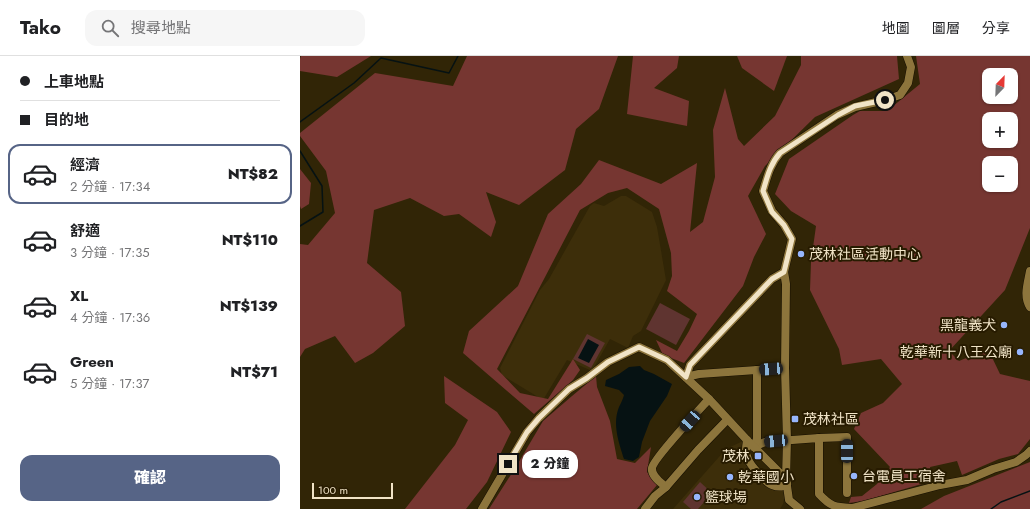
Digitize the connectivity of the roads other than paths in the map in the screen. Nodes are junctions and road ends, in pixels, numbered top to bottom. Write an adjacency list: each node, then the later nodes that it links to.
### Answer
1 (907, 56): 3 (street)
2 (1030, 271): 4 (street)
3 (784, 272): 5 (street); 7 (street)
4 (1030, 307)
5 (786, 368): 6 (street); 12 (street)
6 (757, 370): 7 (street); 13 (street)
7 (686, 377): 8 (street); 19 (street)
8 (709, 399): 9 (street); 16 (street)
9 (727, 420): 11 (street); 16 (street)
10 (819, 438): 12 (street); 14 (street); 17 (street)
11 (747, 440): 13 (street); 15 (street)
12 (787, 440): 13 (street); 15 (street)
13 (754, 447): 15 (street)
14 (1030, 451)
15 (787, 482): 18 (street)
16 (666, 487): 20 (street)
17 (847, 493)
18 (790, 506): 21 (street)
19 (482, 509)
20 (645, 509)
21 (800, 509)

